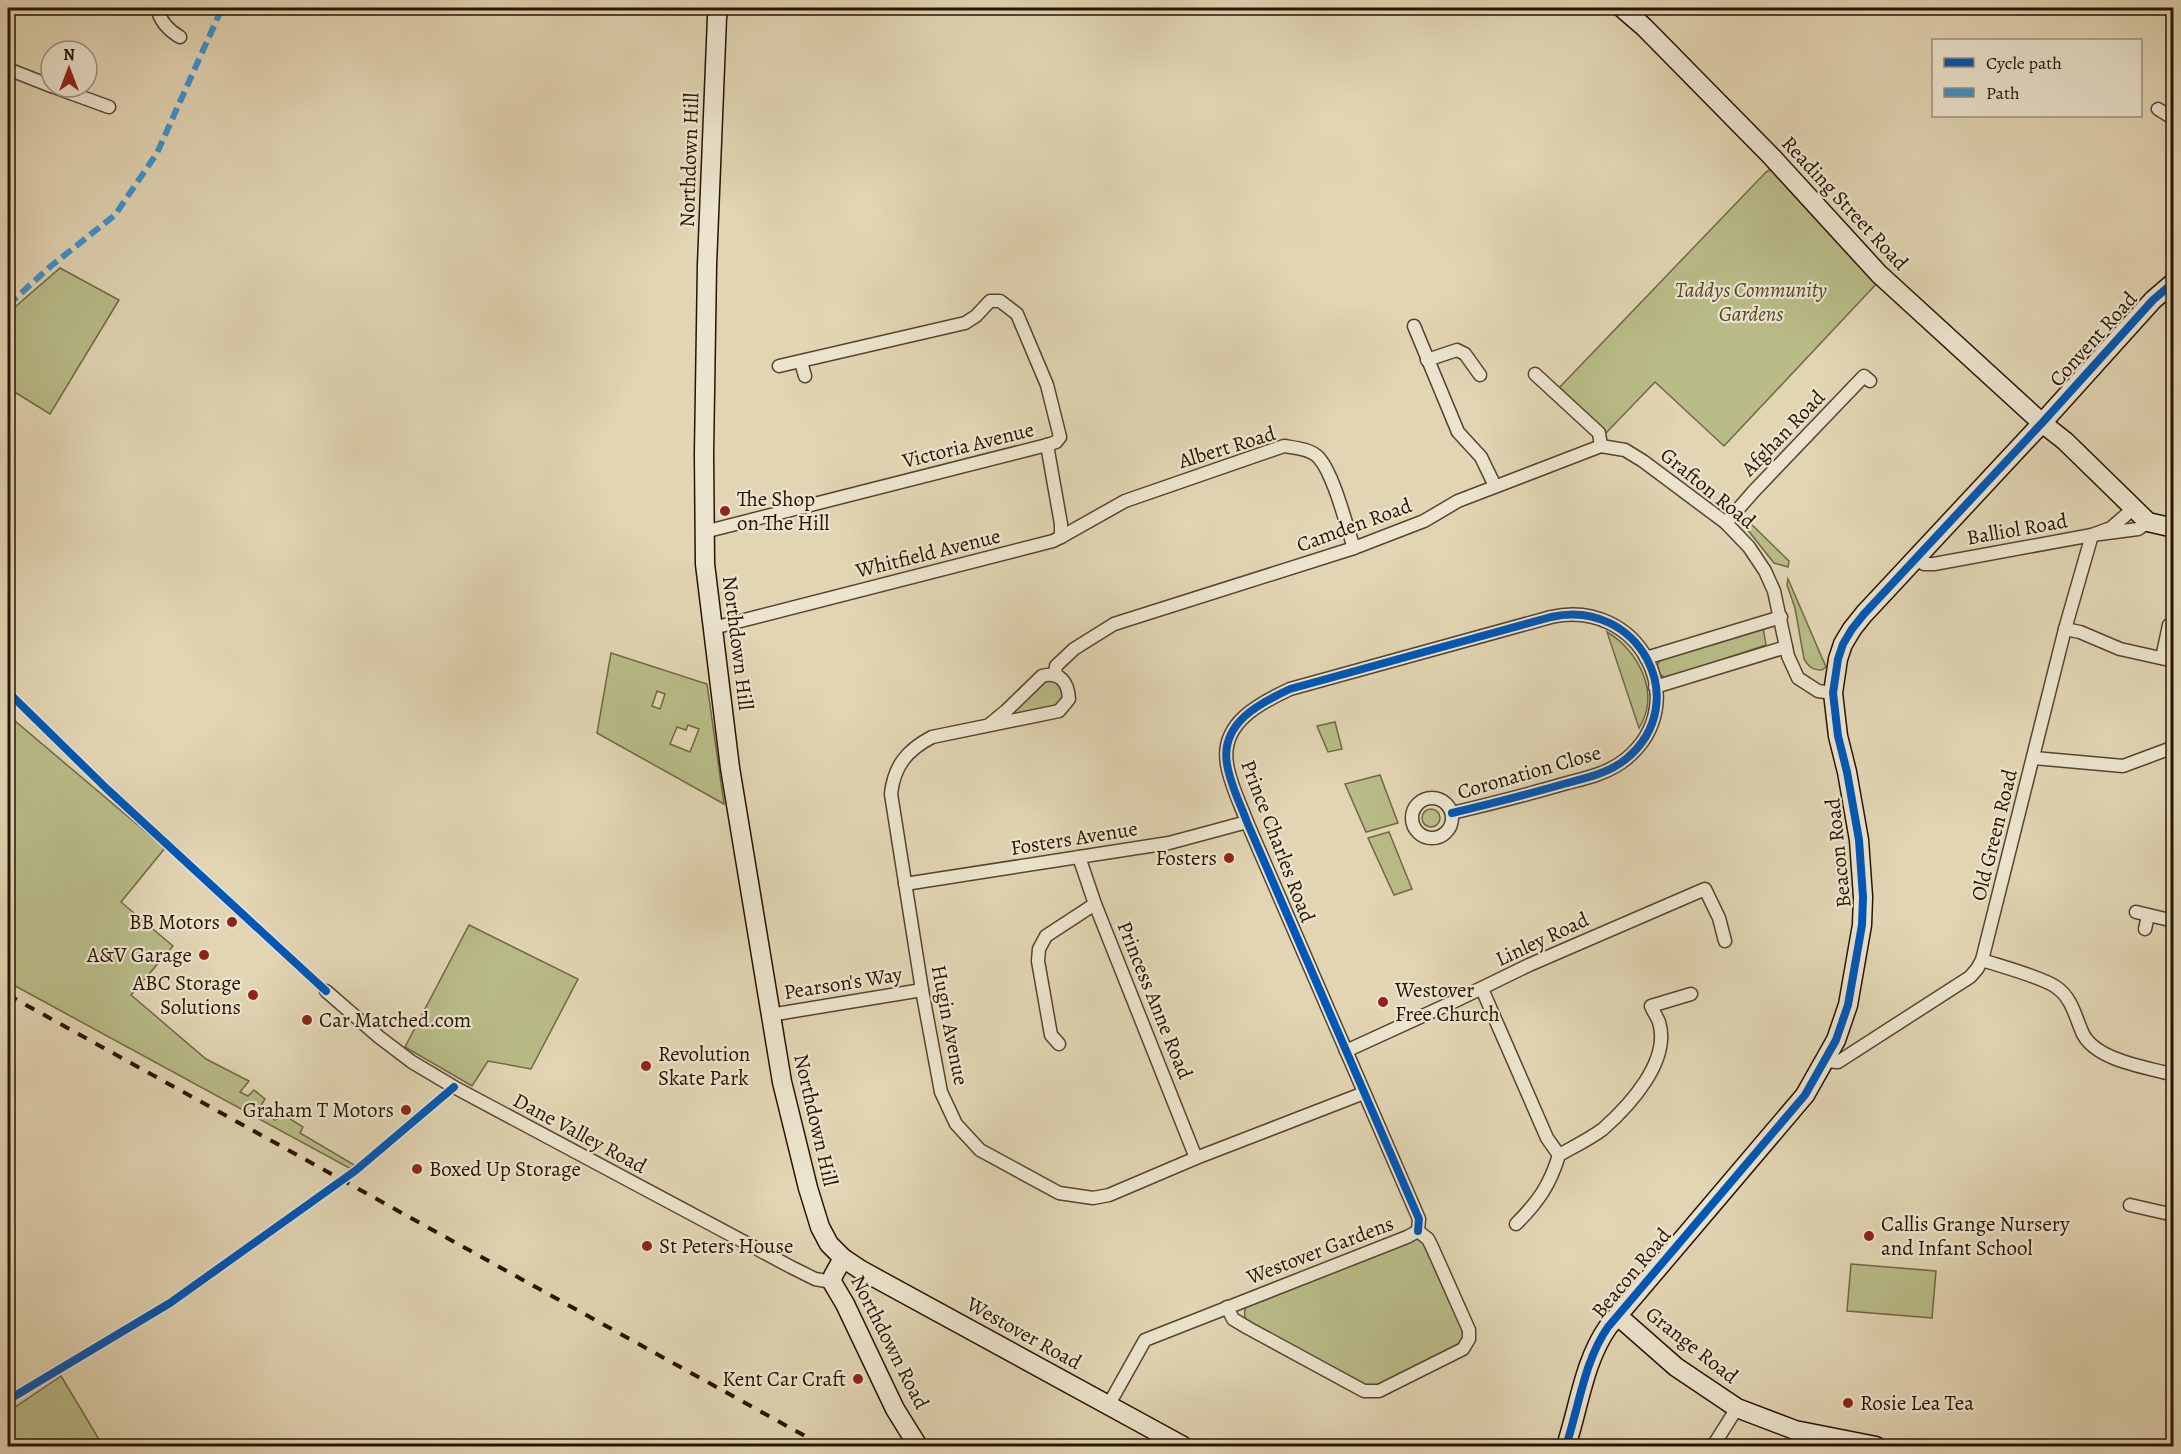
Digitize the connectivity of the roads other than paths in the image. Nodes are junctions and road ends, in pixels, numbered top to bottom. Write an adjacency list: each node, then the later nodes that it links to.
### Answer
1 (157, 8): 4 (street)
2 (1622, 8): 20 (street, Reading Street Road)
3 (718, 12): 28 (street, Northdown Hill)
4 (180, 37)
5 (8, 69): 6 (street)
6 (39, 81)
7 (84, 99): 9 (street)
8 (2158, 108): 10 (street)
9 (108, 109)
10 (2174, 119)
11 (2174, 282): 20 (street, Convent Road)
12 (1414, 326): 13 (street)
13 (1427, 360): 17 (street); 23 (street)
14 (801, 362): 15 (street, Victoria Avenue); 18 (street); 21 (street, Victoria Avenue)
15 (779, 366)
16 (1535, 374): 22 (street)
17 (1480, 375)
18 (805, 376)
19 (1869, 381): 26 (street, Afghan Road)
20 (2042, 423): 24 (street, Reading Street Road); 32 (street, Beacon Road)
21 (1047, 445): 28 (street, Victoria Avenue); 30 (street)
22 (1601, 446): 23 (street, Camden Road); 26 (street, Grafton Road)
23 (1495, 486): 31 (street, Camden Road)
24 (2134, 508): 25 (street, Reading Street Road); 29 (street, Balliol Road)
25 (2148, 522): 27 (street); 29 (street, Balliol Road)
26 (1726, 523): 33 (street, Grafton Road)
27 (2174, 528)
28 (704, 532): 35 (street, Northdown Hill)
29 (2092, 535): 32 (street, Balliol Road); 36 (street, Old Green Road)
30 (1061, 537): 31 (street, Albert Road); 35 (street, Whitfield Avenue)
31 (1354, 548): 41 (street, Camden Road)
32 (1915, 558): 43 (street, Beacon Road)
33 (1781, 617): 37 (street, Grafton Road); 38 (street)
34 (2169, 625): 39 (street)
35 (713, 628): 60 (street, Northdown Hill)
36 (2065, 629): 39 (street); 46 (street, Old Green Road)
37 (1786, 647): 42 (street); 43 (street, Grafton Road)
38 (1646, 658): 40 (street, Prince Charles Road); 48 (street, Prince Charles Road)
39 (2168, 660)
40 (1652, 672): 42 (street, Coronation Close)
41 (1055, 675): 44 (street, Hugin Avenue); 44 (street, Hugin Avenue)
42 (1655, 687): 47 (street, Coronation Close)
43 (1833, 693): 63 (street, Beacon Road)
44 (989, 725): 50 (street, Hugin Avenue)
45 (2174, 747): 46 (street)
46 (2034, 758): 55 (street, Old Green Road)
47 (1452, 813)
48 (1247, 822): 49 (street, Fosters Avenue); 62 (street, Prince Charles Road)
49 (1079, 857): 50 (street, Fosters Avenue); 51 (street, Princess Anne Road)
50 (905, 884): 57 (street, Hugin Avenue)
51 (1095, 904): 61 (street); 67 (street, Princess Anne Road)
52 (2174, 921): 53 (street)
53 (2145, 929)
54 (1725, 940): 56 (street, Linley Road)
55 (1982, 960): 63 (street, Old Green Road); 64 (street)
56 (1482, 989): 62 (street, Linley Road); 66 (street)
57 (922, 990): 60 (street, Pearson's Way); 67 (street, Hugin Avenue)
58 (326, 991): 73 (street, Dane Valley Road)
59 (1690, 994): 66 (street)
60 (770, 1015): 72 (street, Northdown Hill)
61 (1059, 1044)
62 (1346, 1051): 65 (street, Prince Charles Road)
63 (1825, 1060): 75 (street, Beacon Road)
64 (2174, 1075)
65 (1364, 1093): 67 (street, Hugin Avenue); 71 (street, Prince Charles Road)
66 (1559, 1155): 70 (street)
67 (1196, 1158)
68 (2137, 1210): 69 (street)
69 (2174, 1215)
70 (1516, 1224)
71 (1418, 1231): 74 (street, Westover Gardens); 74 (street, Westover Gardens)
72 (843, 1258): 73 (street, Northdown Road); 76 (street, Westover Road)
73 (832, 1282): 78 (street, Northdown Road)
74 (1227, 1307): 76 (street, Westover Gardens)
75 (1618, 1316): 77 (street, Grange Road); 80 (street, Beacon Road)
76 (1108, 1406): 79 (street, Westover Road)
77 (1737, 1408): 81 (street); 82 (street, Grange Road)
78 (918, 1446)
79 (1183, 1446)
80 (1566, 1446)
81 (1713, 1446)
82 (1876, 1446)

